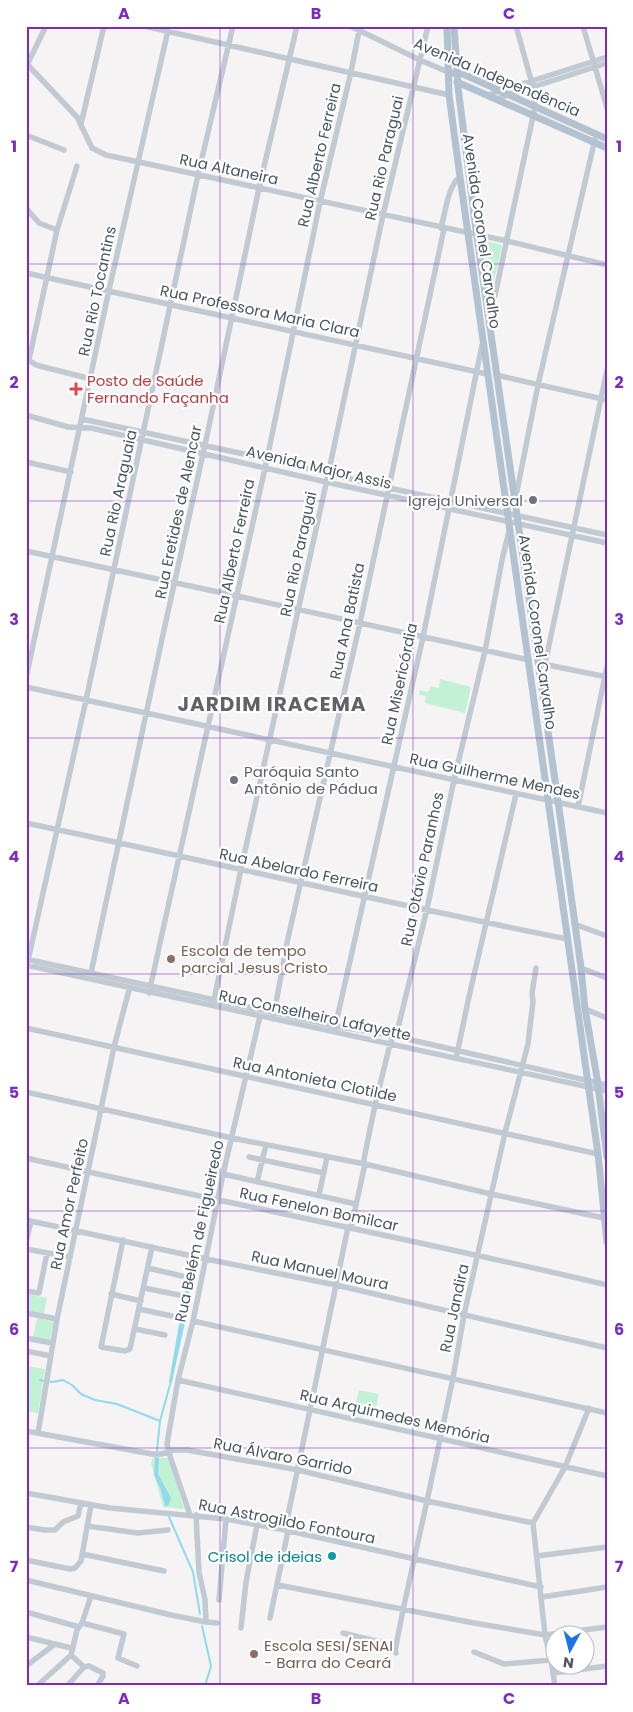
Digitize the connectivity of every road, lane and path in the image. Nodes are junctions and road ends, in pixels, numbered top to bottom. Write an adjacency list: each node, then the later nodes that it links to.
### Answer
1 (46, 26): 20 (street)
2 (104, 26): 34 (street)
3 (144, 26): 13 (street)
4 (233, 26): 14 (street, Rua Rio Araguaia)
5 (297, 26): 16 (street, Rua Eretides de Alencar)
6 (350, 26): 12 (street, Avenida Independência)
7 (428, 26): 17 (street, Rua Rio Paraguai)
8 (447, 26): 22 (main road, Avenida Coronel Carvalho)
9 (454, 26): 23 (main road, Avenida Coronel Carvalho)
10 (516, 26): 25 (street)
11 (583, 26): 19 (street)
12 (359, 28): 17 (street, Avenida Independência); 21 (street, Rua Alberto Ferreira)
13 (168, 29): 14 (street); 40 (street, Rua Rio Tocantins)
14 (229, 45): 16 (street); 42 (street, Rua Rio Araguaia)
15 (607, 57): 19 (street)
16 (289, 59): 21 (street); 44 (street, Rua Eretides de Alencar)
17 (420, 60): 22 (street, Avenida Independência); 26 (street, Rua Rio Paraguai)
18 (607, 63): 19 (street)
19 (594, 64): 25 (street); 32 (street)
20 (27, 65): 34 (street, Rua Altaneira)
21 (351, 72): 26 (street); 45 (street, Rua Alberto Ferreira)
22 (448, 72): 23 (main road, Avenida Independência); 28 (main road, Avenida Coronel Carvalho)
23 (456, 73): 24 (main road, Avenida Coronel Carvalho); 27 (main road, Avenida Independência)
24 (457, 82): 29 (main road, Avenida Independência); 51 (main road, Avenida Coronel Carvalho)
25 (533, 84): 27 (street); 31 (street)
26 (413, 86): 28 (street); 47 (street, Rua Rio Paraguai)
27 (504, 93): 29 (street); 30 (street); 31 (main road, Avenida Independência)
28 (449, 95): 43 (main road, Avenida Coronel Carvalho)
29 (488, 95): 30 (main road, Avenida Independência)
30 (496, 99): 33 (main road, Avenida Independência)
31 (535, 107): 33 (street); 36 (main road, Avenida Independência)
32 (607, 108)
33 (534, 115): 36 (main road, Avenida Independência); 52 (street)
34 (81, 124): 40 (street, Rua Altaneira)
35 (26, 136): 39 (street)
36 (595, 138): 37 (main road, Avenida Independência); 38 (main road, Avenida Independência); 53 (street)
37 (607, 139)
38 (607, 148)
39 (64, 150)
40 (138, 162): 42 (street, Rua Altaneira); 57 (street, Rua Rio Tocantins)
41 (77, 166): 49 (street)
42 (198, 175): 44 (street, Rua Altaneira); 58 (street, Rua Rio Araguaia)
43 (460, 177): 48 (street, Rua Ana Batista); 50 (main road, Avenida Coronel Carvalho)
44 (260, 188): 45 (street, Rua Altaneira); 59 (street, Rua Eretides de Alencar)
45 (320, 202): 47 (street, Rua Altaneira); 61 (street, Rua Alberto Ferreira)
46 (26, 208): 49 (street)
47 (383, 216): 48 (street, Rua Altaneira); 63 (street, Rua Rio Paraguai)
48 (443, 229): 50 (street, Rua Altaneira); 64 (street, Rua Ana Batista)
49 (57, 230): 56 (street)
50 (468, 233): 51 (street, Rua Altaneira); 62 (main road, Avenida Coronel Carvalho)
51 (476, 235): 52 (street, Rua Altaneira); 60 (main road, Avenida Coronel Carvalho)
52 (507, 242): 53 (street, Rua Altaneira); 60 (street)
53 (567, 257): 54 (street, Rua Altaneira); 71 (street)
54 (607, 265)
55 (26, 273): 56 (street, Rua Professora Maria Clara)
56 (48, 277): 57 (street, Rua Professora Maria Clara); 65 (street)
57 (109, 290): 58 (street, Rua Professora Maria Clara); 70 (street, Rua Rio Tocantins)
58 (170, 304): 59 (street, Rua Professora Maria Clara); 76 (street, Rua Rio Araguaia)
59 (233, 318): 61 (street, Rua Professora Maria Clara); 78 (street, Rua Eretides de Alencar)
60 (488, 323): 69 (main road, Avenida Coronel Carvalho)
61 (294, 331): 63 (street, Rua Professora Maria Clara); 80 (street, Rua Alberto Ferreira)
62 (483, 340): 67 (street, Rua Misericórdia); 68 (main road, Avenida Coronel Carvalho)
63 (356, 344): 64 (street, Rua Professora Maria Clara); 84 (street, Rua Rio Paraguai)
64 (416, 358): 67 (street, Rua Professora Maria Clara); 86 (street, Rua Ana Batista)
65 (27, 359): 70 (street)
66 (607, 370): 72 (street)
67 (477, 371): 68 (street, Rua Professora Maria Clara); 89 (street, Rua Misericórdia)
68 (487, 374): 90 (main road, Avenida Coronel Carvalho)
69 (496, 376): 71 (street); 88 (main road, Avenida Coronel Carvalho)
70 (91, 379): 74 (street, Rua Rio Tocantins)
71 (538, 385): 72 (street); 88 (street)
72 (604, 399): 94 (street)
73 (26, 415): 75 (street, Avenida Major Assis)
74 (82, 419): 75 (street, Rua Rio Tocantins); 76 (street, Avenida Major Assis)
75 (80, 428): 77 (street, Avenida Major Assis); 83 (street, Rua Rio Tocantins)
76 (144, 432): 77 (street, Rua Rio Araguaia); 78 (street, Avenida Major Assis)
77 (142, 440): 79 (street, Avenida Major Assis); 101 (street, Rua Rio Araguaia)
78 (205, 445): 79 (street, Rua Eretides de Alencar); 80 (street, Avenida Major Assis)
79 (203, 454): 82 (street, Avenida Major Assis); 102 (street, Rua Eretides de Alencar)
80 (267, 459): 82 (street, Rua Alberto Ferreira); 84 (street, Avenida Major Assis)
81 (26, 462): 83 (street)
82 (265, 468): 85 (street, Avenida Major Assis); 103 (street, Rua Alberto Ferreira)
83 (71, 472): 100 (street, Rua Rio Tocantins)
84 (328, 475): 85 (street, Rua Rio Paraguai); 86 (street, Avenida Major Assis)
85 (326, 482): 87 (street, Avenida Major Assis); 104 (street, Rua Rio Paraguai)
86 (389, 488): 87 (street, Rua Ana Batista); 89 (street, Avenida Major Assis)
87 (388, 495): 89 (street, Avenida Major Assis); 105 (street, Rua Ana Batista)
88 (515, 498): 91 (main road, Avenida Coronel Carvalho)
89 (450, 505): 90 (street, Avenida Major Assis); 92 (street, Avenida Major Assis); 106 (street, Rua Misericórdia)
90 (506, 514): 91 (street, Avenida Major Assis); 92 (main road, Avenida Coronel Carvalho)
91 (517, 516): 93 (main road, Avenida Coronel Carvalho); 94 (street, Avenida Major Assis)
92 (508, 522): 93 (street, Avenida Major Assis); 95 (main road, Avenida Coronel Carvalho)
93 (518, 524): 96 (street, Avenida Major Assis); 109 (main road, Avenida Coronel Carvalho)
94 (573, 528): 96 (street); 97 (street, Avenida Major Assis)
95 (509, 531): 107 (street, Rua Otávio Paranhos); 108 (main road, Avenida Coronel Carvalho)
96 (572, 535): 98 (street, Avenida Major Assis); 109 (street)
97 (607, 535)
98 (607, 543)
99 (26, 552): 100 (street)
100 (53, 557): 101 (street); 112 (street, Rua Rio Tocantins)
101 (114, 570): 102 (street); 114 (street, Rua Rio Araguaia)
102 (175, 584): 103 (street); 115 (street, Rua Eretides de Alencar)
103 (237, 596): 104 (street); 116 (street, Rua Alberto Ferreira)
104 (298, 610): 105 (street); 117 (street, Rua Rio Paraguai)
105 (360, 623): 106 (street); 118 (street, Rua Ana Batista)
106 (423, 637): 107 (street); 119 (street, Rua Misericórdia)
107 (485, 651): 108 (street); 120 (street, Rua Otávio Paranhos)
108 (529, 660): 122 (main road, Avenida Coronel Carvalho)
109 (541, 663): 111 (street); 123 (main road, Avenida Coronel Carvalho)
110 (607, 666): 111 (street)
111 (606, 676): 124 (street)
112 (26, 678)
113 (26, 687): 114 (street, Rua Guilherme Mendes)
114 (86, 700): 115 (street, Rua Guilherme Mendes); 127 (street, Rua Rio Araguaia)
115 (147, 713): 116 (street, Rua Guilherme Mendes); 128 (street, Rua Eretides de Alencar)
116 (208, 726): 117 (street, Rua Guilherme Mendes); 129 (street, Rua Alberto Ferreira)
117 (269, 740): 118 (street, Rua Guilherme Mendes); 130 (street, Rua Rio Paraguai)
118 (331, 754): 119 (street, Rua Guilherme Mendes); 131 (street, Rua Ana Batista)
119 (394, 767): 120 (street, Rua Guilherme Mendes); 132 (street, Rua Misericórdia)
120 (454, 780): 121 (street, Rua Guilherme Mendes); 133 (street, Rua Otávio Paranhos)
121 (516, 794): 122 (street, Rua Guilherme Mendes); 134 (street)
122 (549, 801): 123 (street, Rua Guilherme Mendes); 137 (main road, Avenida Coronel Carvalho)
123 (558, 803): 124 (street, Rua Guilherme Mendes); 135 (main road, Avenida Coronel Carvalho)
124 (578, 807): 125 (street, Rua Guilherme Mendes)
125 (607, 813)
126 (26, 822): 127 (street, Rua Abelardo Ferreira)
127 (58, 829): 128 (street, Rua Abelardo Ferreira); 138 (street, Rua Rio Araguaia)
128 (119, 842): 129 (street, Rua Abelardo Ferreira); 141 (street, Rua Eretides de Alencar)
129 (180, 856): 130 (street, Rua Abelardo Ferreira); 144 (street, Rua Alberto Ferreira)
130 (240, 869): 131 (street, Rua Abelardo Ferreira); 145 (street, Rua Rio Paraguai)
131 (302, 883): 132 (street, Rua Abelardo Ferreira); 148 (street, Rua Ana Batista)
132 (364, 897): 133 (street, Rua Abelardo Ferreira); 151 (street, Rua Misericórdia)
133 (426, 909): 134 (street, Rua Abelardo Ferreira); 152 (street, Rua Otávio Paranhos)
134 (486, 923): 137 (street, Rua Abelardo Ferreira); 155 (street)
135 (574, 924): 136 (street); 140 (main road, Avenida Coronel Carvalho)
136 (607, 936)
137 (567, 939): 158 (main road, Avenida Coronel Carvalho)
138 (27, 962): 141 (street, Rua Conselheiro Lafayette); 143 (street, Rua Conselheiro Lafayette)
139 (536, 968): 156 (street, Rua Jandira)
140 (581, 968): 142 (street); 146 (main road, Avenida Coronel Carvalho)
141 (91, 973): 143 (street, Rua Conselheiro Lafayette)
142 (607, 978)
143 (130, 985): 144 (street, Rua Conselheiro Lafayette); 154 (street, Rua Amor Perfeito)
144 (150, 990): 145 (street, Rua Conselheiro Lafayette); 147 (street, Rua Conselheiro Lafayette)
145 (214, 1000): 148 (street, Rua Conselheiro Lafayette)
146 (585, 1008): 149 (street); 160 (main road, Avenida Coronel Carvalho)
147 (260, 1016): 148 (street, Rua Conselheiro Lafayette); 157 (street, Rua Belém de Figueiredo)
148 (273, 1016): 151 (street, Rua Conselheiro Lafayette)
149 (607, 1018)
150 (26, 1028): 154 (street, Rua Antonieta Clotilde)
151 (335, 1029): 152 (street, Rua Conselheiro Lafayette); 153 (street, Rua Conselheiro Lafayette)
152 (394, 1036): 153 (street, Rua Otávio Paranhos); 155 (street, Rua Conselheiro Lafayette)
153 (390, 1044): 155 (street, Rua Conselheiro Lafayette); 163 (street, Rua Otávio Paranhos)
154 (114, 1047): 157 (street, Rua Antonieta Clotilde); 164 (street, Rua Amor Perfeito)
155 (457, 1055): 156 (street, Rua Conselheiro Lafayette)
156 (521, 1069): 158 (street, Rua Conselheiro Lafayette); 165 (street, Rua Jandira)
157 (246, 1078): 163 (street, Rua Antonieta Clotilde); 166 (street, Rua Belém de Figueiredo)
158 (588, 1084): 160 (street, Rua Conselheiro Lafayette); 168 (main road, Avenida Coronel Carvalho)
159 (607, 1085): 160 (street)
160 (598, 1087): 161 (street); 171 (main road, Avenida Coronel Carvalho)
161 (607, 1091)
162 (26, 1092): 164 (street)
163 (375, 1104): 165 (street, Rua Antonieta Clotilde); 174 (street, Rua Otávio Paranhos)
164 (101, 1108): 166 (street); 175 (street, Rua Amor Perfeito)
165 (505, 1133): 168 (street, Rua Antonieta Clotilde); 179 (street, Rua Jandira)
166 (232, 1138): 167 (street); 177 (street, Rua Belém de Figueiredo)
167 (266, 1145): 169 (street); 173 (street)
168 (598, 1154): 183 (main road, Avenida Coronel Carvalho)
169 (327, 1156): 174 (street); 176 (street)
170 (249, 1157): 173 (street)
171 (607, 1157)
172 (26, 1158): 175 (street, Rua Fenelon Bomilcar)
173 (262, 1160): 176 (street); 178 (street)
174 (364, 1164): 179 (street); 182 (street, Rua Otávio Paranhos)
175 (88, 1172): 181 (street, Rua Fenelon Bomilcar); 186 (street, Rua Amor Perfeito)
176 (324, 1173): 180 (street)
177 (223, 1174): 178 (street); 181 (street, Rua Belém de Figueiredo)
178 (257, 1182): 180 (street)
179 (491, 1194): 183 (street); 193 (street, Rua Jandira)
180 (319, 1195): 182 (street)
181 (218, 1200): 185 (street, Rua Fenelon Bomilcar); 195 (street, Rua Belém de Figueiredo)
182 (356, 1204): 185 (street, Rua Otávio Paranhos)
183 (604, 1218): 189 (main road, Avenida Coronel Carvalho)
184 (28, 1220): 186 (street, Rua Manuel Moura); 188 (street)
185 (349, 1227): 193 (street, Rua Fenelon Bomilcar); 198 (street, Rua Otávio Paranhos)
186 (76, 1230): 187 (street, Rua Manuel Moura); 194 (street, Rua Amor Perfeito)
187 (123, 1240): 190 (street, Rua Manuel Moura); 202 (street)
188 (26, 1242)
189 (607, 1242)
190 (152, 1247): 195 (street, Rua Manuel Moura); 196 (street)
191 (26, 1249): 192 (street)
192 (47, 1253): 194 (street); 201 (street)
193 (478, 1254): 199 (street, Rua Fenelon Bomilcar); 207 (street, Rua Jandira)
194 (70, 1257): 209 (street, Rua Amor Perfeito)
195 (206, 1259): 198 (street, Rua Manuel Moura); 210 (street, Rua Belém de Figueiredo)
196 (148, 1268): 197 (street); 200 (street)
197 (182, 1276)
198 (336, 1285): 207 (street, Rua Manuel Moura); 216 (street, Rua Otávio Paranhos)
199 (607, 1285)
200 (144, 1288): 203 (street); 204 (street)
201 (26, 1291)
202 (112, 1294): 204 (street); 211 (street)
203 (179, 1295)
204 (141, 1301): 205 (street)
205 (139, 1309): 208 (street); 211 (street)
206 (26, 1313): 209 (street)
207 (464, 1315): 215 (street, Rua Manuel Moura); 219 (street, Rua Jandira)
208 (172, 1316)
209 (57, 1319): 214 (street, Rua Amor Perfeito)
210 (193, 1321): 216 (street); 220 (street, Rua Belém de Figueiredo)
211 (135, 1329): 212 (street)
212 (165, 1335)
213 (26, 1338): 214 (street)
214 (52, 1343): 218 (street, Rua Amor Perfeito)
215 (607, 1348)
216 (323, 1349): 219 (street); 222 (street, Rua Otávio Paranhos)
217 (26, 1351): 218 (street)
218 (51, 1356): 225 (street, Rua Amor Perfeito)
219 (452, 1378): 221 (street); 226 (street, Rua Jandira)
220 (178, 1380): 222 (street, Rua Arquimedes Memória); 227 (street, Rua Belém de Figueiredo)
221 (588, 1408): 223 (street); 228 (street)
222 (311, 1410): 226 (street, Rua Arquimedes Memória); 229 (street, Rua Otávio Paranhos)
223 (607, 1412)
224 (26, 1431): 225 (street, Rua Álvaro Garrido)
225 (38, 1433): 227 (street, Rua Álvaro Garrido)
226 (440, 1438): 228 (street, Rua Arquimedes Memória); 232 (street, Rua Jandira)
227 (169, 1451): 229 (street, Rua Álvaro Garrido); 235 (street)
228 (565, 1467): 230 (street, Rua Arquimedes Memória); 237 (street)
229 (298, 1470): 232 (street, Rua Álvaro Garrido); 242 (street, Rua Otávio Paranhos)
230 (607, 1476)
231 (26, 1493): 233 (street, Rua Astrogildo Fontoura)
232 (427, 1501): 237 (street, Rua Álvaro Garrido); 246 (street, Rua Jandira)
233 (80, 1503): 234 (street, Rua Astrogildo Fontoura); 240 (street)
234 (91, 1505): 235 (street, Rua Astrogildo Fontoura); 239 (street)
235 (193, 1515): 236 (street, Rua Astrogildo Fontoura); 259 (street)
236 (226, 1519): 238 (street, Rua Astrogildo Fontoura); 255 (street)
237 (534, 1523): 245 (street)
238 (257, 1525): 242 (street, Rua Astrogildo Fontoura); 263 (street)
239 (87, 1526): 241 (street); 244 (street)
240 (26, 1527)
241 (168, 1530)
242 (287, 1530): 246 (street, Rua Astrogildo Fontoura); 250 (street, Rua Otávio Paranhos)
243 (607, 1547): 245 (street)
244 (82, 1554): 247 (street); 248 (street)
245 (538, 1556): 251 (street)
246 (414, 1559): 251 (street, Rua Astrogildo Fontoura); 256 (street, Rua Jandira)
247 (26, 1560)
248 (164, 1571)
249 (26, 1580): 253 (street)
250 (278, 1585): 256 (street); 258 (street, Rua Otávio Paranhos)
251 (541, 1587): 254 (street)
252 (607, 1587): 254 (street)
253 (90, 1596): 259 (street); 261 (street)
254 (542, 1597): 265 (street)
255 (219, 1600)
256 (403, 1610): 265 (street); 269 (street, Rua Jandira)
257 (26, 1612): 261 (street)
258 (270, 1618)
259 (206, 1622): 260 (street)
260 (217, 1623)
261 (81, 1625): 270 (street); 276 (street)
262 (607, 1627): 265 (street)
263 (241, 1628)
264 (343, 1633): 269 (street)
265 (545, 1635): 267 (street)
266 (26, 1637): 268 (street)
267 (546, 1639)
268 (54, 1644): 270 (street); 275 (street)
269 (396, 1646): 272 (street, Rua Jandira)
270 (71, 1648): 273 (street)
271 (474, 1652): 274 (street)
272 (396, 1653)
273 (70, 1655): 277 (street); 279 (street)
274 (546, 1660)
275 (26, 1666)
276 (137, 1666)
277 (84, 1667): 278 (street); 280 (street)
278 (98, 1683)
279 (37, 1686)
280 (67, 1686)

